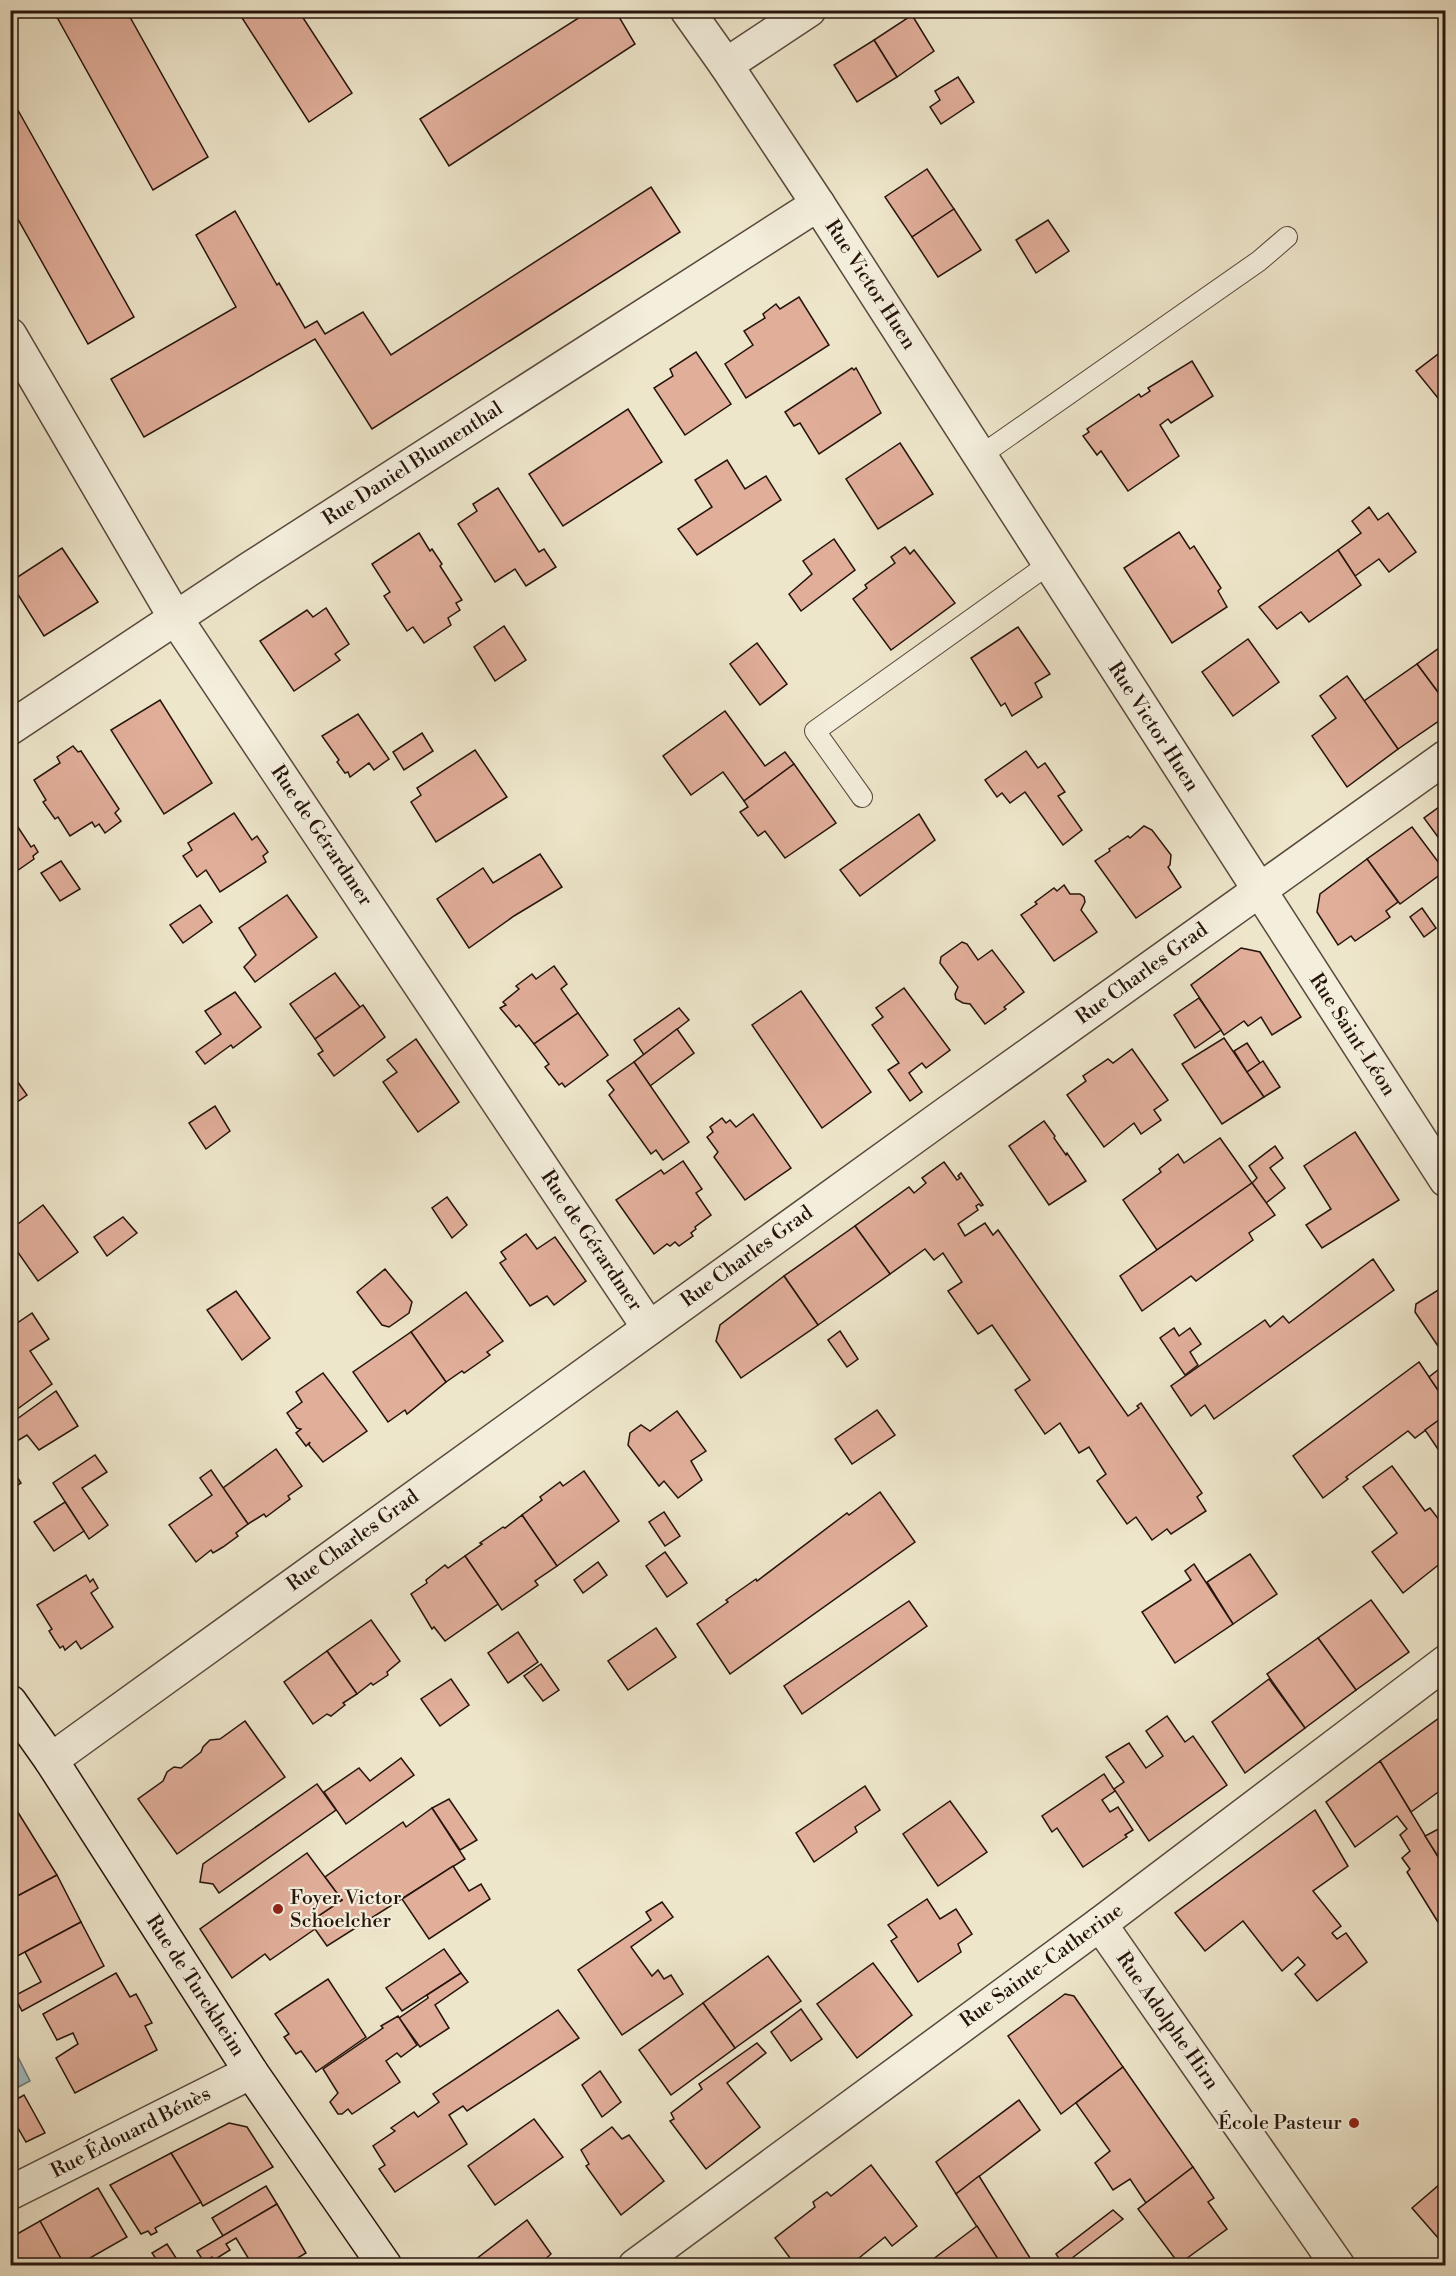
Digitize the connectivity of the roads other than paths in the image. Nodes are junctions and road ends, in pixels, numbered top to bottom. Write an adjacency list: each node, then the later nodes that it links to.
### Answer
1 (687, 10): 3 (street, Rue Victor Huen)
2 (808, 10): 3 (street)
3 (726, 65): 4 (street, Rue Victor Huen)
4 (819, 204): 7 (street, Rue Victor Huen); 9 (street, Rue Daniel Blumenthal)
5 (1287, 237): 7 (lane)
6 (10, 335): 9 (street, Rue de Gérardmer)
7 (980, 456): 8 (street, Rue Victor Huen)
8 (1049, 564): 12 (lane); 13 (street, Rue Victor Huen)
9 (176, 619): 10 (street, Rue Daniel Blumenthal); 15 (street, Rue de Gérardmer)
10 (10, 728)
11 (1446, 757): 13 (street, Rue Charles Grad)
12 (862, 797)
13 (1258, 890): 14 (street, Rue Saint-Léon); 15 (street, Rue Charles Grad)
14 (1446, 1180)
15 (649, 1328): 18 (street, Rue Charles Grad)
16 (1446, 1662): 19 (street, Rue Sainte-Catherine)
17 (10, 1702): 18 (street, Rue de Turckheim)
18 (51, 1760): 20 (street, Rue de Turckheim)
19 (1100, 1924): 23 (street, Rue Sainte-Catherine); 24 (street, Rue Adolphe Hirn)
20 (251, 2072): 21 (street, Rue Édouard Bénès); 22 (street, Rue de Turckheim)
21 (10, 2193)
22 (378, 2263)
23 (635, 2265)
24 (1338, 2265)

